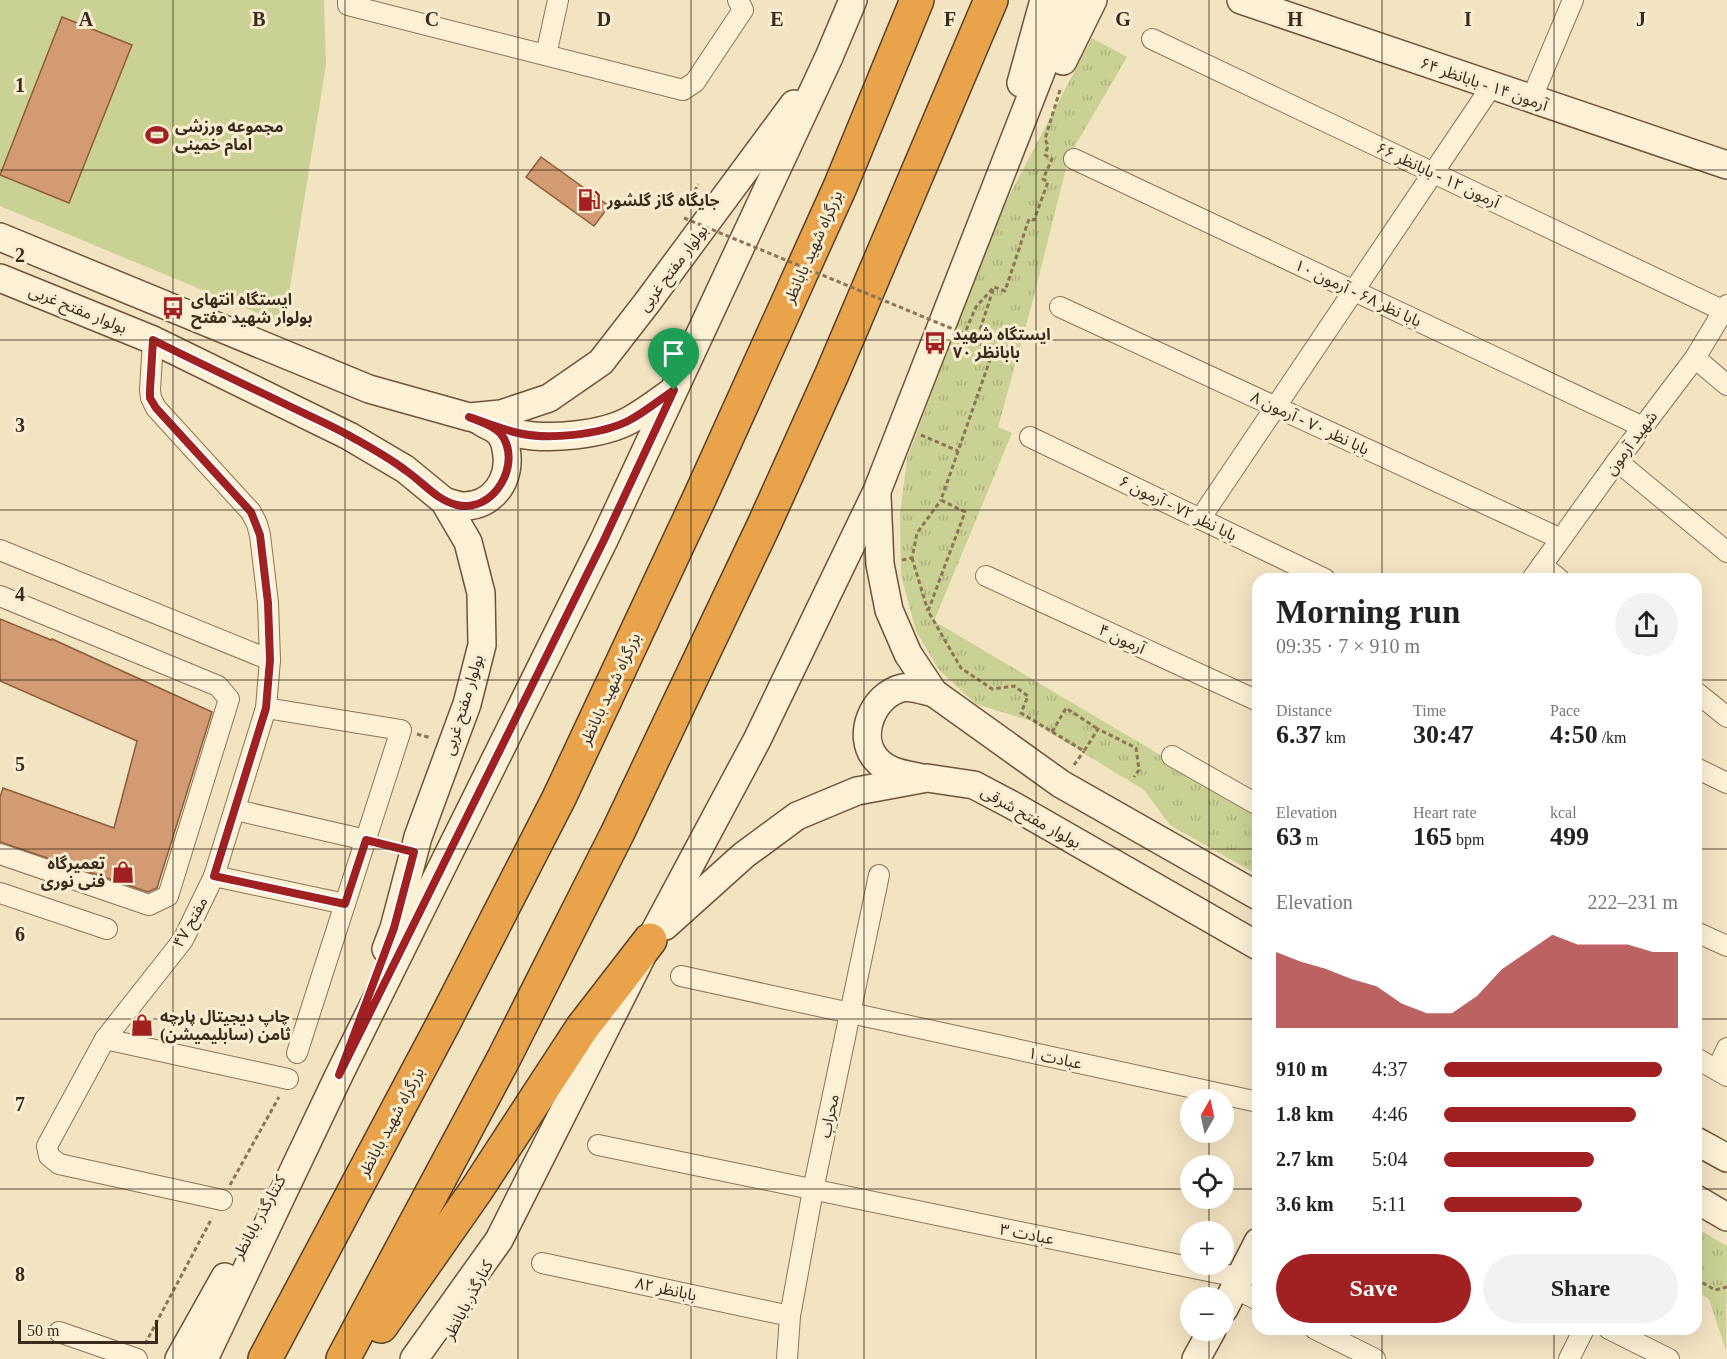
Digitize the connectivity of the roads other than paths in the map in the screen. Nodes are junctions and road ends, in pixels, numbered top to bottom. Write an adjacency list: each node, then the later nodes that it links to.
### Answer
1 (348, 0): 14 (street)
2 (558, 0): 14 (street)
3 (738, 0): 14 (street)
4 (840, 0): 15 (main road)
5 (853, 0): 15 (main road)
6 (917, 0): 100 (highway, بزرگراه شهید بابانظر)
7 (991, 0): 101 (highway)
8 (1044, 0): 21 (main road)
9 (1070, 0): 21 (main road)
10 (1093, 0): 21 (main road)
11 (1241, 0): 16 (main road, آرمون ۱۴ - بابانظر ۶۴)
12 (1573, 0): 17 (street)
13 (1152, 39): 20 (street, آرمون ۱۲ - بابانظر ۶۶)
14 (546, 55)
15 (830, 57): 30 (main road); 32 (main road, بولوار مفتح غربی)
16 (1491, 87): 17 (main road, آرمون ۱۴ - بابانظر ۶۴); 20 (street)
17 (1531, 100): 19 (main road, آرمون ۱۴ - بابانظر ۶۴)
18 (1074, 159): 24 (street, بابا نظر ۶۸ - آرمون ۱۰)
19 (1727, 165)
20 (1433, 172): 24 (street); 26 (street, آرمون ۱۲ - بابانظر ۶۶)
21 (981, 229): 36 (main road)
22 (0, 237): 32 (main road, بولوار مفتح غربی)
23 (0, 278): 27 (main road, بولوار مفتح غربی)
24 (1353, 291): 31 (street); 33 (street, بابا نظر ۶۸ - آرمون ۱۰)
25 (1060, 307): 31 (street, بابا نظر ۷۰ - آرمون ۸)
26 (1725, 308): 28 (street, شهید آرمون)
27 (153, 340): 37 (main road, بولوار مفتح غربی); 46 (street, مفتح ۴۷)
28 (1695, 358): 29 (street); 33 (street, شهید آرمون)
29 (1727, 386)
30 (674, 390): 32 (main road); 77 (main road)
31 (1276, 406): 38 (street); 39 (street, بابا نظر ۷۰ - آرمون ۸)
32 (469, 417): 37 (main road)
33 (1643, 427): 35 (street, شهید آرمون)
34 (1030, 438): 38 (street, بابا نظر ۷۲ - آرمون ۶)
35 (1617, 461): 39 (street, شهید آرمون); 41 (street)
36 (877, 491): 47 (main road); 67 (main road)
37 (444, 501): 77 (main road, بولوار مفتح غربی)
38 (1200, 519): 43 (street, بابا نظر ۷۲ - آرمون ۶)
39 (1561, 538): 42 (street, شهید آرمون)
40 (0, 550): 46 (street)
41 (1727, 552)
42 (1537, 572)
43 (1312, 573)
44 (986, 576): 49 (street, آرمون ۴)
45 (0, 596): 59 (street)
46 (270, 660): 50 (street, مفتح ۴۷)
47 (934, 693): 54 (main road); 63 (main road)
48 (1702, 696): 51 (street)
49 (1252, 698)
50 (266, 708): 57 (street, مفتح ۴۷); 58 (street)
51 (1725, 711)
52 (1172, 756): 56 (street)
53 (1702, 771): 55 (street)
54 (927, 778): 67 (main road, بولوار مفتح شرقی); 68 (main road, بولوار مفتح شرقی)
55 (1727, 783)
56 (1252, 802)
57 (236, 810): 58 (street); 61 (street, مفتح ۴۷)
58 (366, 840): 64 (street)
59 (0, 854)
60 (879, 875): 71 (street, محراب)
61 (214, 876): 64 (street); 72 (street, مفتح ۴۷)
62 (0, 893): 65 (street)
63 (1252, 893)
64 (345, 904): 74 (street)
65 (107, 929)
66 (1702, 935): 69 (street)
67 (650, 940): 87 (main road); 102 (highway)
68 (1252, 943)
69 (1727, 946)
70 (681, 976): 71 (street, عبادت ۱)
71 (852, 1013): 79 (street, عبادت ۱); 83 (street, محراب)
72 (105, 1039): 78 (street); 84 (street, مفتح ۴۷)
73 (1727, 1048): 76 (street)
74 (297, 1053)
75 (1702, 1061): 76 (street)
76 (1722, 1073)
77 (339, 1075): 98 (main road, کنتارگذر بابانظر); 99 (main road)
78 (288, 1079)
79 (1252, 1101)
80 (1702, 1144): 82 (main road)
81 (598, 1145): 83 (street, عبادت ۳)
82 (1727, 1158)
83 (813, 1191): 90 (street, عبادت ۳); 91 (street, محراب)
84 (222, 1200)
85 (1702, 1202): 86 (main road)
86 (1727, 1217)
87 (499, 1240): 103 (main road); 104 (main road, کنارگذر بابانظر)
88 (1252, 1259): 90 (main road)
89 (542, 1263): 91 (street, بابانظر ۸۲)
90 (1240, 1294)
91 (790, 1316): 105 (street, محراب)
92 (59, 1332): 97 (street)
93 (1328, 1335): 107 (street)
94 (1581, 1335): 108 (street)
95 (1621, 1335): 109 (street)
96 (1206, 1341): 106 (main road)
97 (137, 1359)
98 (179, 1359)
99 (204, 1359)
100 (265, 1359)
101 (343, 1359)
102 (357, 1359)
103 (414, 1359)
104 (436, 1359)
105 (788, 1359)
106 (1196, 1359)
107 (1375, 1359)
108 (1569, 1359)
109 (1669, 1359)

